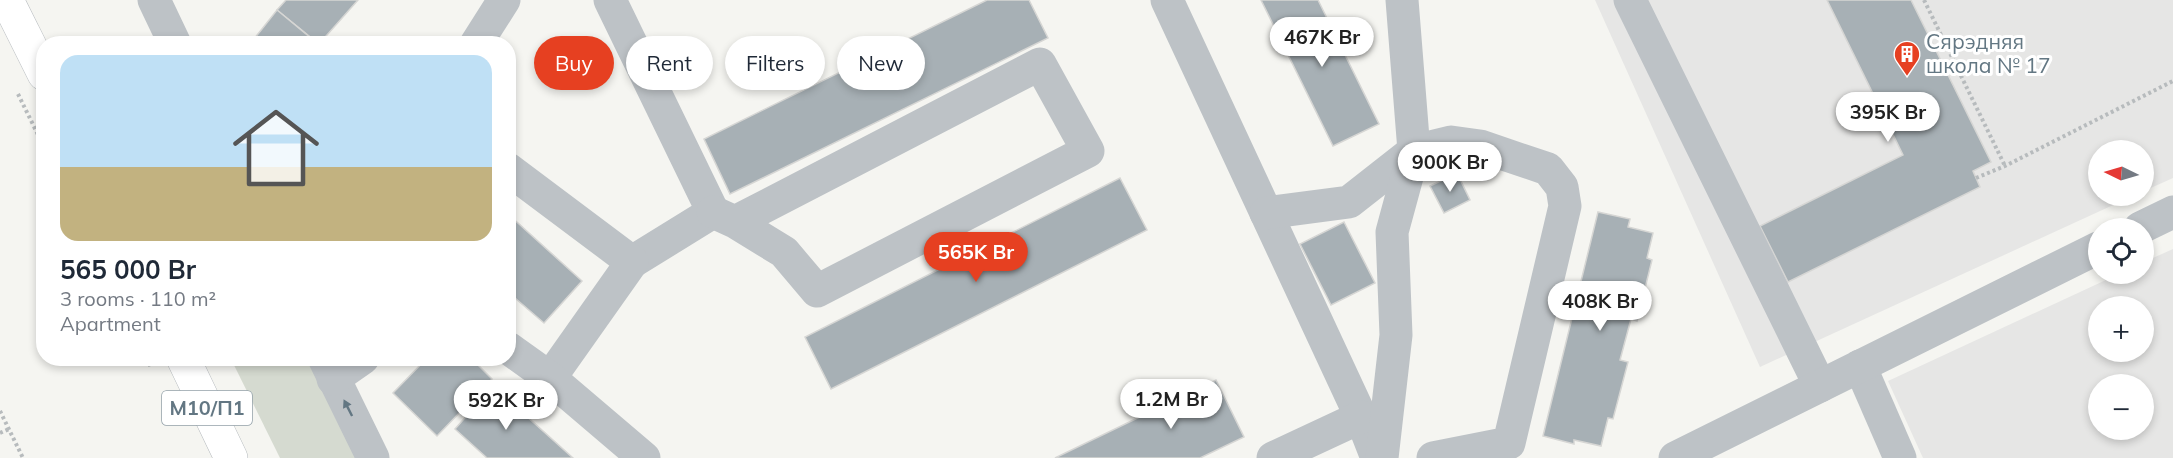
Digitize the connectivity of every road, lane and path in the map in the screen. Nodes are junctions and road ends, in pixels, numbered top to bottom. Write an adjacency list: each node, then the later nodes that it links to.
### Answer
1 (7, 0): 11 (main road)
2 (504, 0): 10 (lane)
3 (610, 0): 21 (lane)
4 (1167, 0): 20 (lane)
5 (1402, 0): 15 (lane)
6 (1630, 0): 30 (lane)
7 (1924, 0): 16 (path)
8 (156, 1): 9 (lane)
9 (171, 36)
10 (481, 36)
11 (36, 58)
12 (2173, 81): 16 (path)
13 (15, 88): 14 (path)
14 (36, 131)
15 (1414, 151): 20 (lane); 41 (lane); 42 (lane)
16 (2005, 166): 18 (path)
17 (516, 175): 24 (lane)
18 (1977, 178)
19 (2173, 212): 22 (lane)
20 (1266, 213): 32 (lane)
21 (724, 217): 21 (lane); 24 (lane)
22 (2154, 221)
23 (2088, 253): 27 (lane)
24 (632, 261): 29 (lane)
25 (516, 354): 29 (lane)
26 (187, 366): 36 (main road, М10/П1)
27 (1860, 366): 30 (lane); 44 (lane)
28 (329, 369): 37 (lane, one-way to 28)
29 (550, 378): 38 (lane)
30 (1820, 386): 43 (lane)
31 (0, 411): 33 (path)
32 (1361, 417): 39 (lane); 40 (lane)
33 (9, 429): 34 (path); 35 (path)
34 (0, 433)
35 (23, 458)
36 (231, 458)
37 (373, 458)
38 (644, 458)
39 (1273, 458)
40 (1377, 458)
41 (1382, 458)
42 (1433, 458)
43 (1675, 458)
44 (1900, 458)

